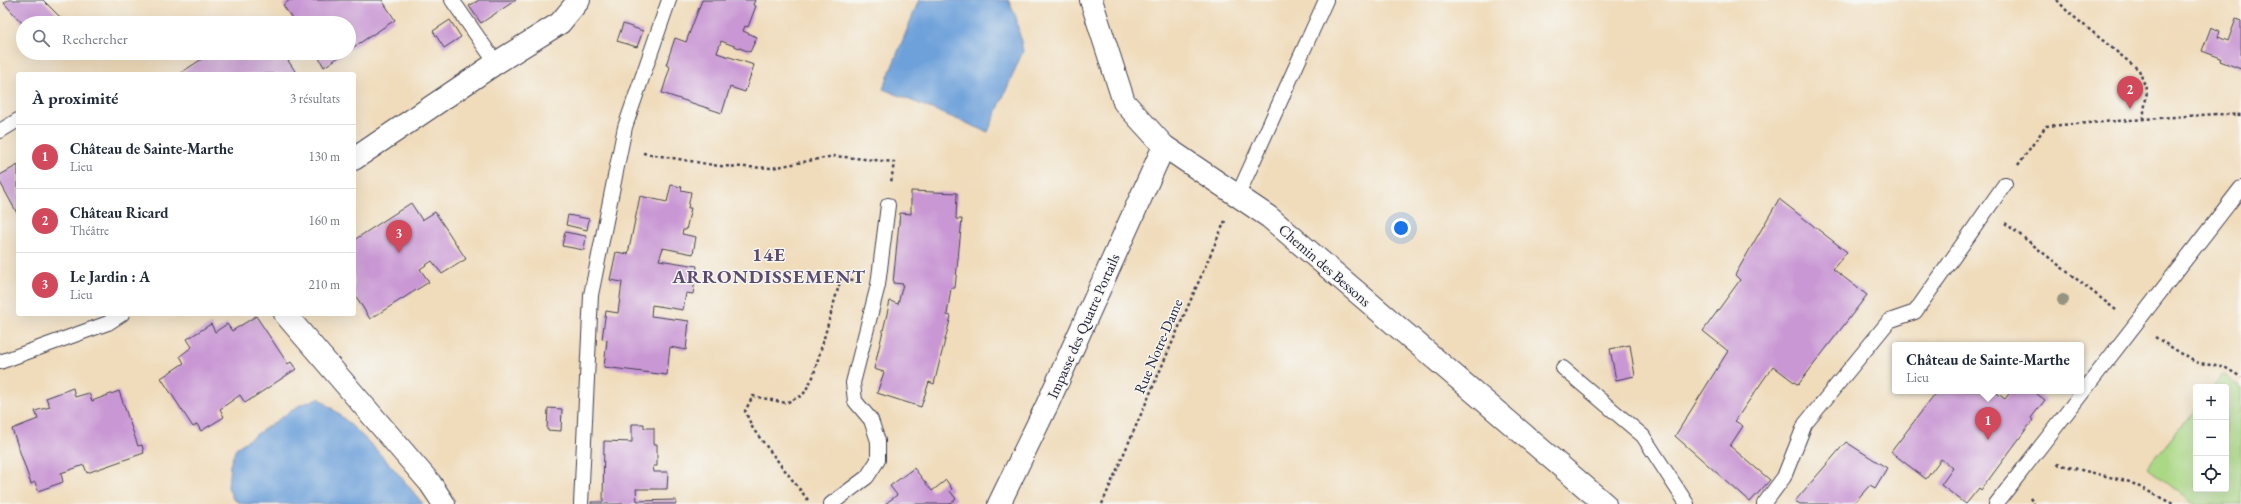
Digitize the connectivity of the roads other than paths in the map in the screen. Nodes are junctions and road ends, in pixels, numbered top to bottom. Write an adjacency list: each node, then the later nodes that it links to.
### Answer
1 (452, 0): 6 (lane)
2 (579, 0): 6 (street)
3 (668, 0): 22 (lane)
4 (1091, 0): 9 (street, Chemin des Bessons)
5 (1326, 0): 13 (lane)
6 (496, 63): 10 (street)
7 (16, 121): 8 (lane)
8 (0, 131)
9 (1164, 146): 13 (street, Chemin des Bessons); 24 (street, Impasse des Quatre Portails)
10 (356, 158)
11 (2005, 184): 27 (lane)
12 (2241, 188): 19 (lane)
13 (1237, 197): 25 (street, Chemin des Bessons)
14 (888, 205): 23 (lane)
15 (119, 316): 17 (lane)
16 (287, 316): 21 (street)
17 (0, 362)
18 (1564, 368): 26 (lane)
19 (2084, 390)
20 (2081, 394): 28 (lane)
21 (444, 504)
22 (581, 504)
23 (831, 504)
24 (998, 504)
25 (1605, 504)
26 (1687, 504)
27 (1764, 504)
28 (1996, 504)

